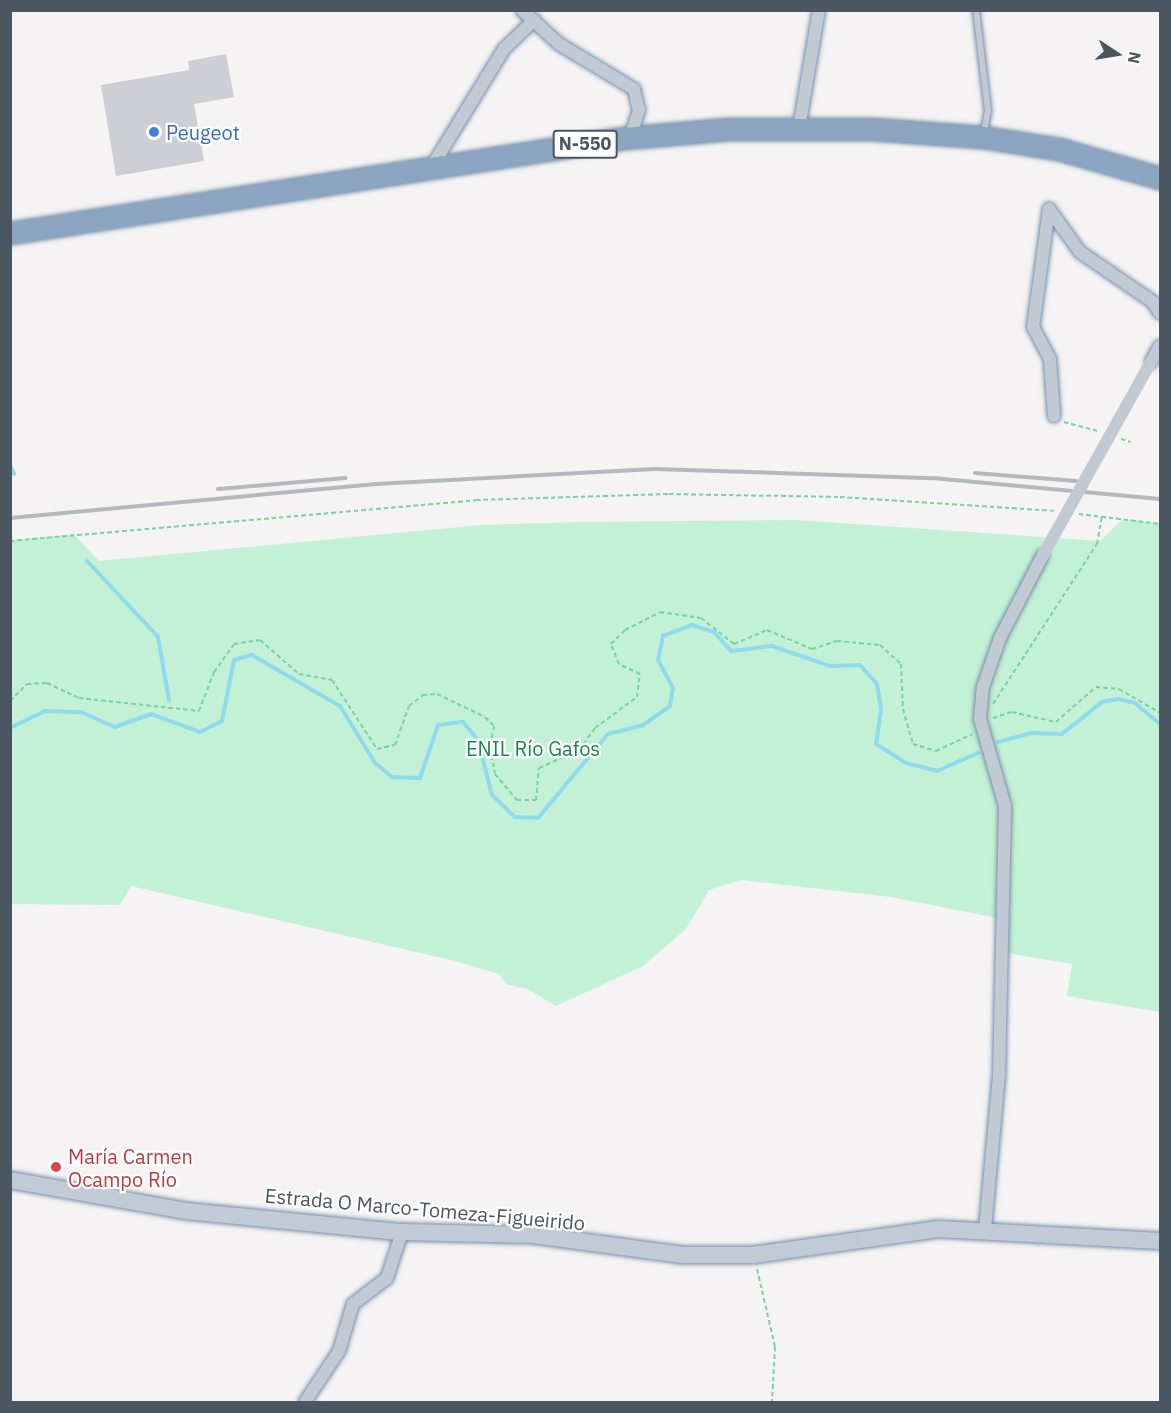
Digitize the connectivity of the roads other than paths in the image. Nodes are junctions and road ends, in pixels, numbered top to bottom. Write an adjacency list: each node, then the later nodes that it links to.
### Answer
1 (522, 10): 4 (street)
2 (819, 10): 5 (street)
3 (976, 10): 6 (lane)
4 (534, 20): 7 (street); 9 (street)
5 (799, 128): 6 (highway, N-550); 7 (highway, N-550)
6 (983, 137): 8 (highway, N-550)
7 (630, 138): 9 (highway, N-550)
8 (1059, 149): 10 (highway, N-550); 11 (highway)
9 (431, 168): 12 (highway, N-550)
10 (1161, 178)
11 (1161, 188)
12 (10, 233)
13 (1161, 313): 15 (street)
14 (1161, 346): 17 (street, bridge)
15 (1054, 416)
16 (10, 1180): 18 (street, Estrada O Marco-Tomeza-Figueirido)
17 (985, 1229): 18 (street, Estrada O Marco-Tomeza-Figueirido); 19 (street, Estrada O Marco-Tomeza-Figueirido)
18 (402, 1232): 20 (street)
19 (1161, 1241)
20 (305, 1402)

